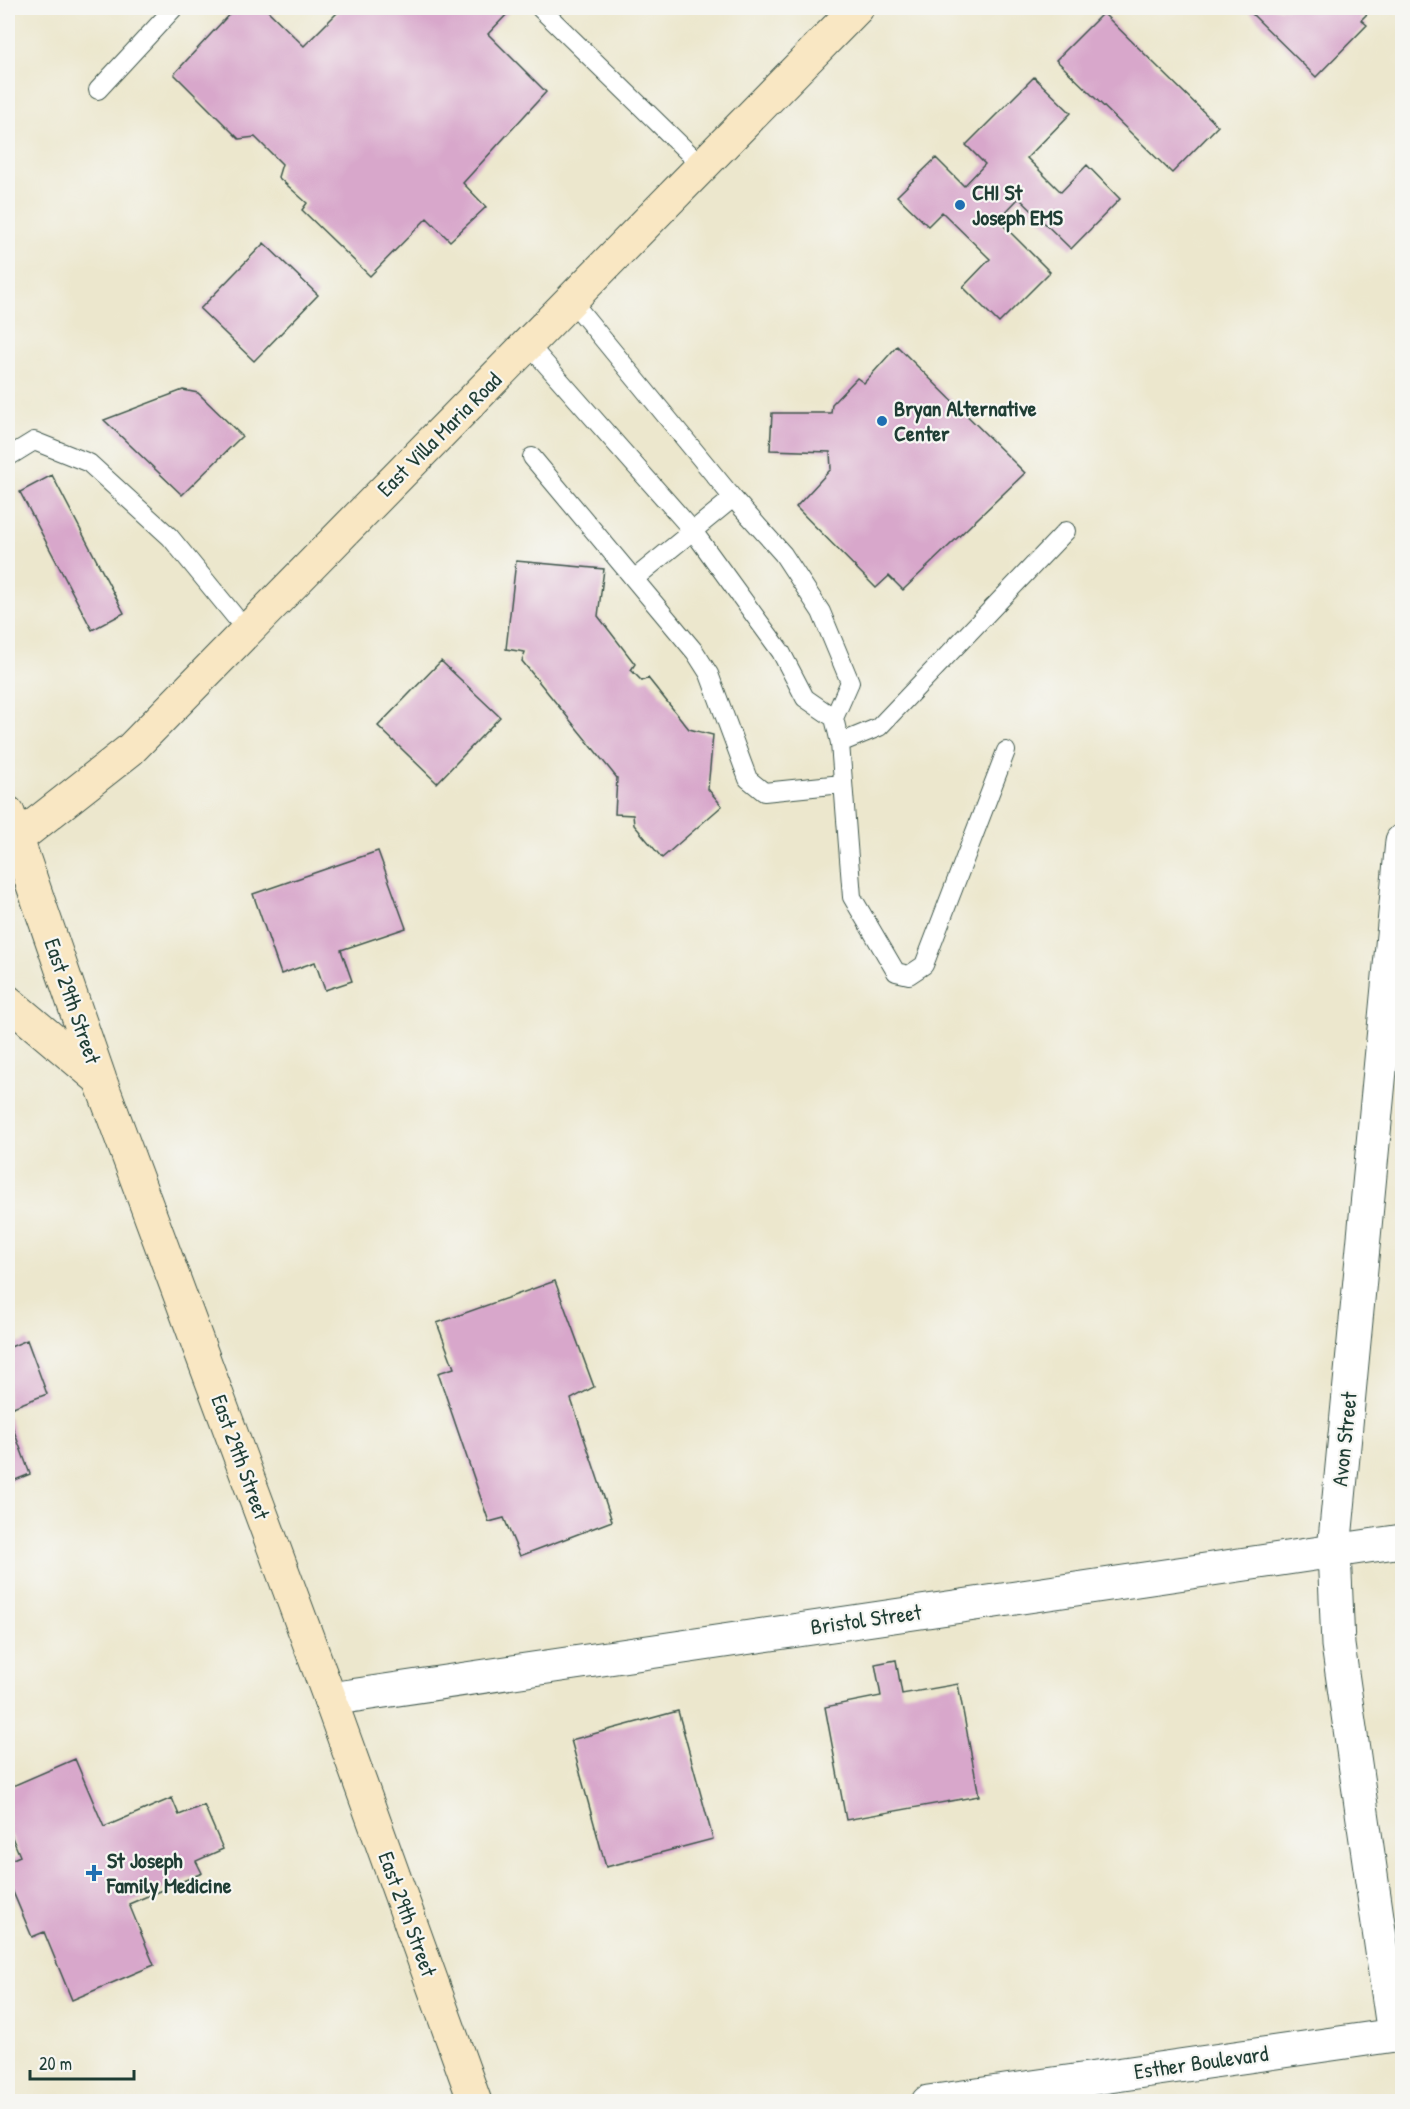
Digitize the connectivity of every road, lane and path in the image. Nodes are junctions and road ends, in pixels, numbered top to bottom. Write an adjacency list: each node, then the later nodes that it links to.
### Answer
1 (174, 8): 4 (lane)
2 (540, 8): 5 (lane)
3 (857, 8): 5 (main road, East Villa Maria Road)
4 (98, 90)
5 (702, 166): 6 (main road, East Villa Maria Road)
6 (571, 300): 7 (main road, East Villa Maria Road); 10 (lane)
7 (528, 344): 11 (lane); 14 (main road, East Villa Maria Road)
8 (8, 457): 14 (lane)
9 (532, 457): 13 (lane)
10 (733, 498): 11 (lane); 15 (lane)
11 (693, 531): 13 (lane); 15 (lane)
12 (1066, 531): 16 (lane)
13 (634, 579): 18 (lane)
14 (246, 630): 19 (main road, East Villa Maria Road)
15 (834, 718): 16 (lane)
16 (840, 743): 18 (lane)
17 (1006, 751): 18 (lane)
18 (842, 784)
19 (11, 833): 22 (main road, East 29th Street)
20 (1402, 841): 24 (street, Avon Street)
21 (8, 1002): 22 (main road)
22 (100, 1080): 25 (main road, East 29th Street)
23 (1402, 1541): 24 (street, Bristol Street)
24 (1334, 1550): 25 (street, Bristol Street); 26 (street, Avon Street)
25 (330, 1699): 27 (main road, East 29th Street)
26 (1398, 2034): 28 (street, Esther Boulevard)
27 (475, 2102)
28 (928, 2102)

